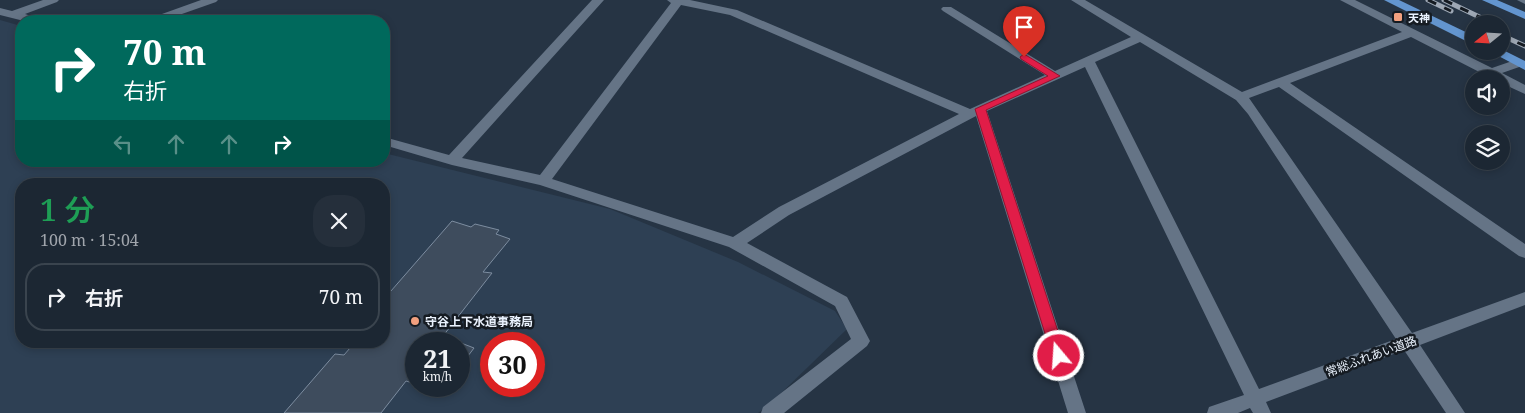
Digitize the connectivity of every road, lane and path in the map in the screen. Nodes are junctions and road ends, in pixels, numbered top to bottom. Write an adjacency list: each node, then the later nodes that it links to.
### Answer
1 (53, 0): 11 (street)
2 (212, 0): 13 (street)
3 (598, 0): 30 (street)
4 (676, 0): 28 (street); 31 (street)
5 (1077, 0): 17 (street)
6 (1346, 0): 15 (street)
7 (1390, 0): 16 (main road)
8 (1488, 0): 14 (main road)
9 (947, 9): 23 (street)
10 (0, 11): 11 (street)
11 (12, 14): 12 (street)
12 (15, 15)
13 (169, 15)
14 (1525, 16)
15 (1412, 33): 21 (street); 25 (street)
16 (1465, 37)
17 (1139, 38): 19 (street); 27 (street)
18 (1510, 58): 20 (main road)
19 (1088, 61): 23 (street); 36 (street)
20 (1522, 64): 22 (street)
21 (1485, 70)
22 (1501, 70)
23 (1055, 76): 28 (street)
24 (1510, 82): 26 (street)
25 (1282, 83): 27 (street); 33 (street)
26 (1525, 90)
27 (1241, 97): 35 (street)
28 (975, 111): 32 (street); 38 (street)
29 (390, 143): 30 (street)
30 (452, 160): 31 (street)
31 (543, 181): 32 (street)
32 (735, 243): 37 (street)
33 (1525, 252)
34 (1525, 298): 35 (street, 常総ふれあい道路)
35 (1409, 342): 36 (street, 常総ふれあい道路); 40 (street)
36 (1259, 406): 39 (street, 常総ふれあい道路)
37 (770, 413)
38 (1077, 413)
39 (1216, 413)
40 (1456, 413)

